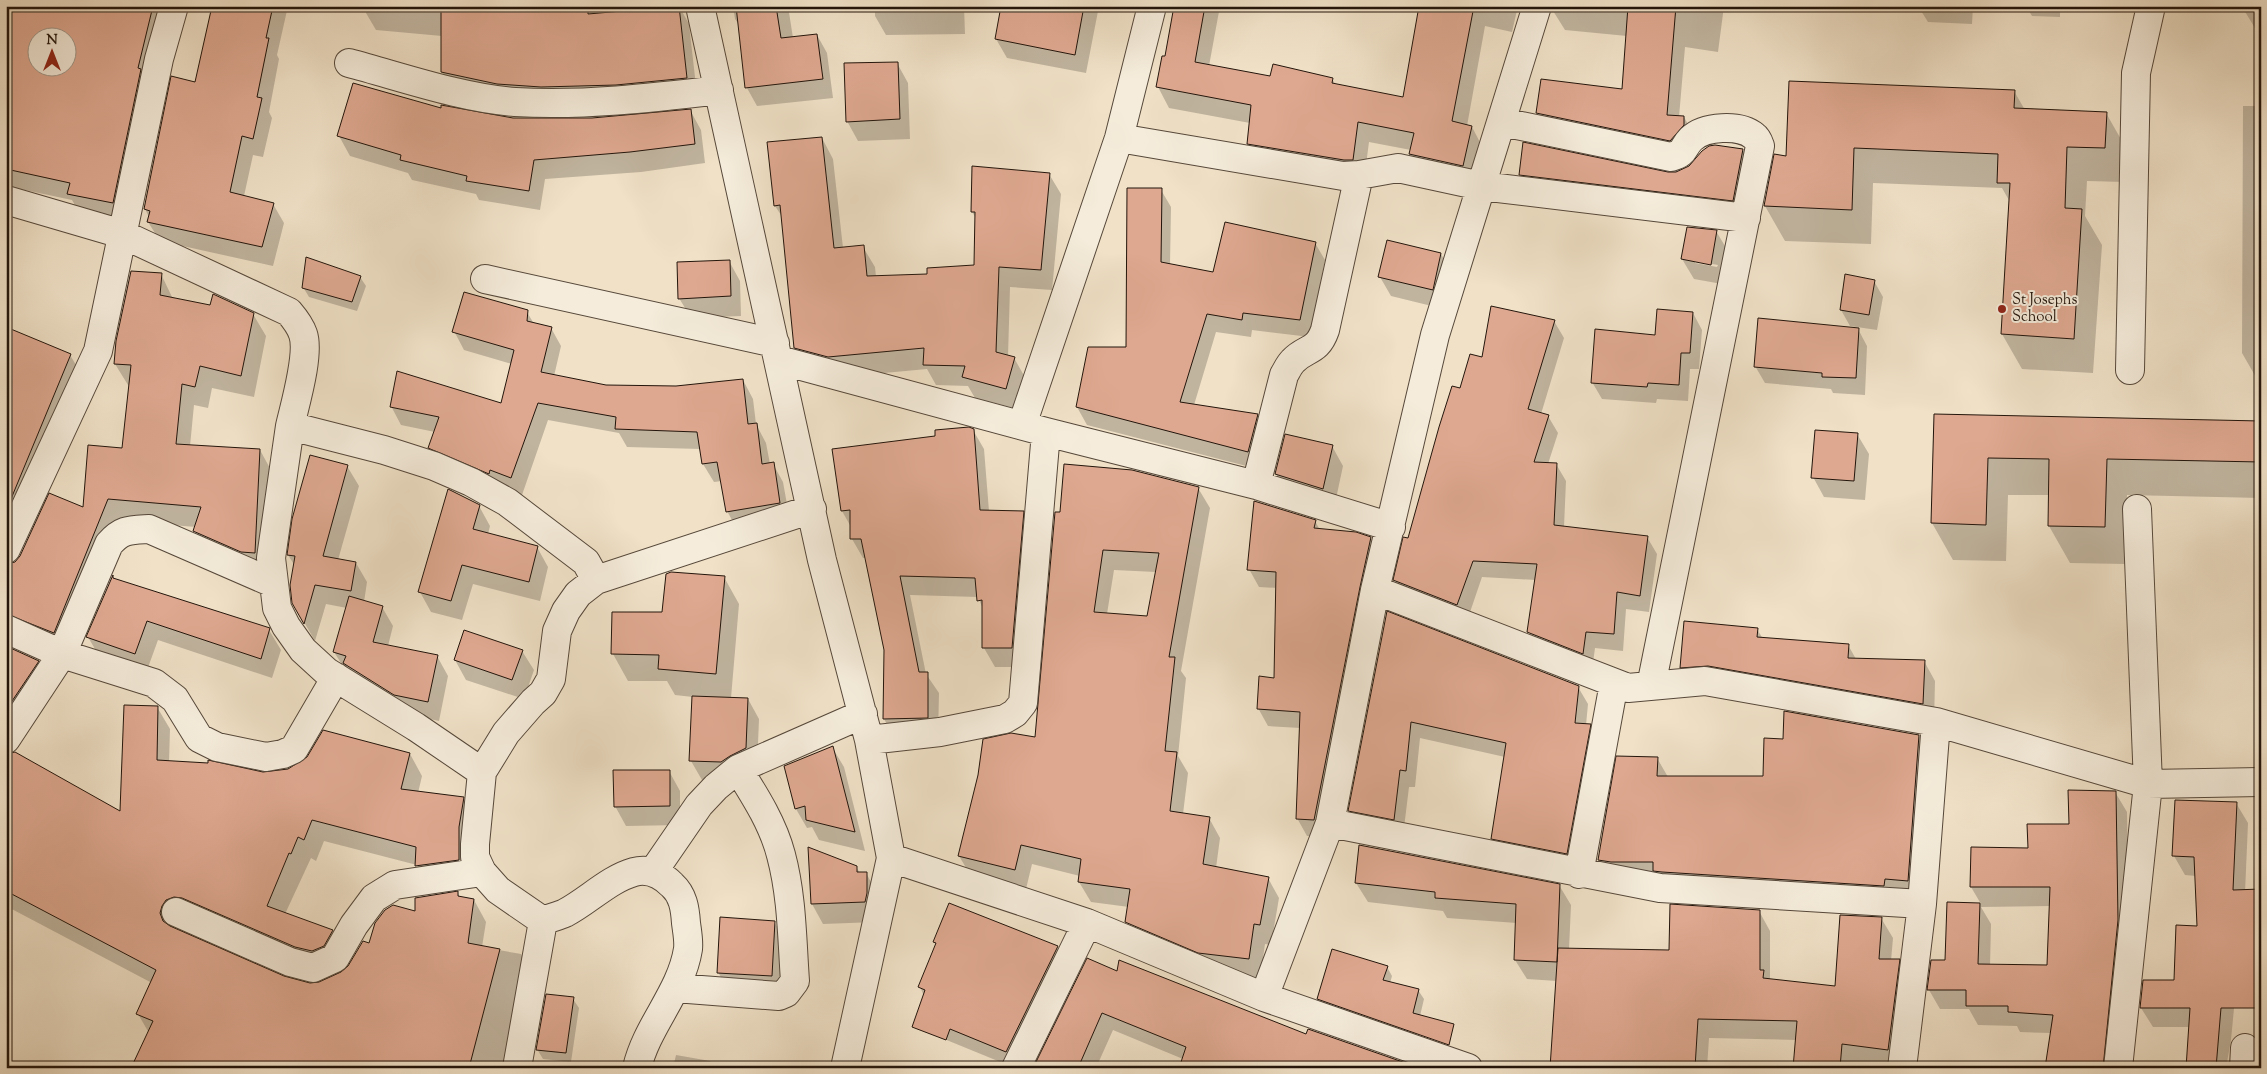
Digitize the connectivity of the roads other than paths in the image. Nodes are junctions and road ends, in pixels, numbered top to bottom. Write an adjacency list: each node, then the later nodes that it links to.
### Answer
1 (174, 6): 14 (street)
2 (700, 6): 7 (street)
3 (1152, 6): 9 (street)
4 (1537, 6): 8 (street)
5 (2151, 6): 17 (street)
6 (349, 63): 7 (street)
7 (719, 90): 16 (street)
8 (1502, 122): 11 (street); 13 (street)
9 (1119, 138): 10 (street); 19 (street)
10 (1359, 176): 11 (street); 20 (street)
11 (1481, 186): 13 (street); 23 (street)
12 (6, 200): 14 (street)
13 (1746, 218): 32 (street)
14 (122, 234): 18 (street); 24 (street)
15 (485, 279): 16 (street)
16 (777, 352): 19 (street); 21 (street)
17 (2130, 370)
18 (290, 426): 25 (street); 26 (street)
19 (1034, 429): 20 (street); 36 (street)
20 (1256, 485): 23 (street)
21 (812, 509): 25 (street); 33 (street)
22 (2138, 509): 40 (street)
23 (1391, 528): 27 (street)
24 (6, 549)
25 (596, 580): 38 (street)
26 (273, 583): 29 (street); 30 (street)
27 (1375, 590): 31 (street); 41 (street)
28 (6, 629): 29 (street)
29 (62, 654): 30 (street); 35 (street)
30 (336, 677): 38 (street)
31 (1614, 683): 32 (street); 45 (street)
32 (1651, 686): 34 (street)
33 (863, 714): 36 (street); 37 (street)
34 (1936, 722): 40 (street); 46 (street)
35 (6, 739)
36 (870, 740): 42 (street)
37 (738, 769): 44 (street); 50 (street)
38 (482, 772): 43 (street)
39 (2261, 782): 40 (street)
40 (2148, 784): 58 (street)
41 (1330, 823): 45 (street); 51 (street)
42 (891, 858): 49 (street); 55 (street)
43 (482, 872): 47 (street); 48 (street)
44 (653, 872): 48 (street); 50 (street)
45 (1579, 874): 46 (street)
46 (1922, 904): 57 (street)
47 (176, 912)
48 (543, 920): 53 (street)
49 (1087, 923): 51 (street); 56 (street)
50 (675, 988): 54 (street)
51 (1264, 997): 52 (street)
52 (1463, 1067)
53 (517, 1068)
54 (637, 1068)
55 (845, 1068)
56 (1016, 1068)
57 (1902, 1068)
58 (2118, 1068)

